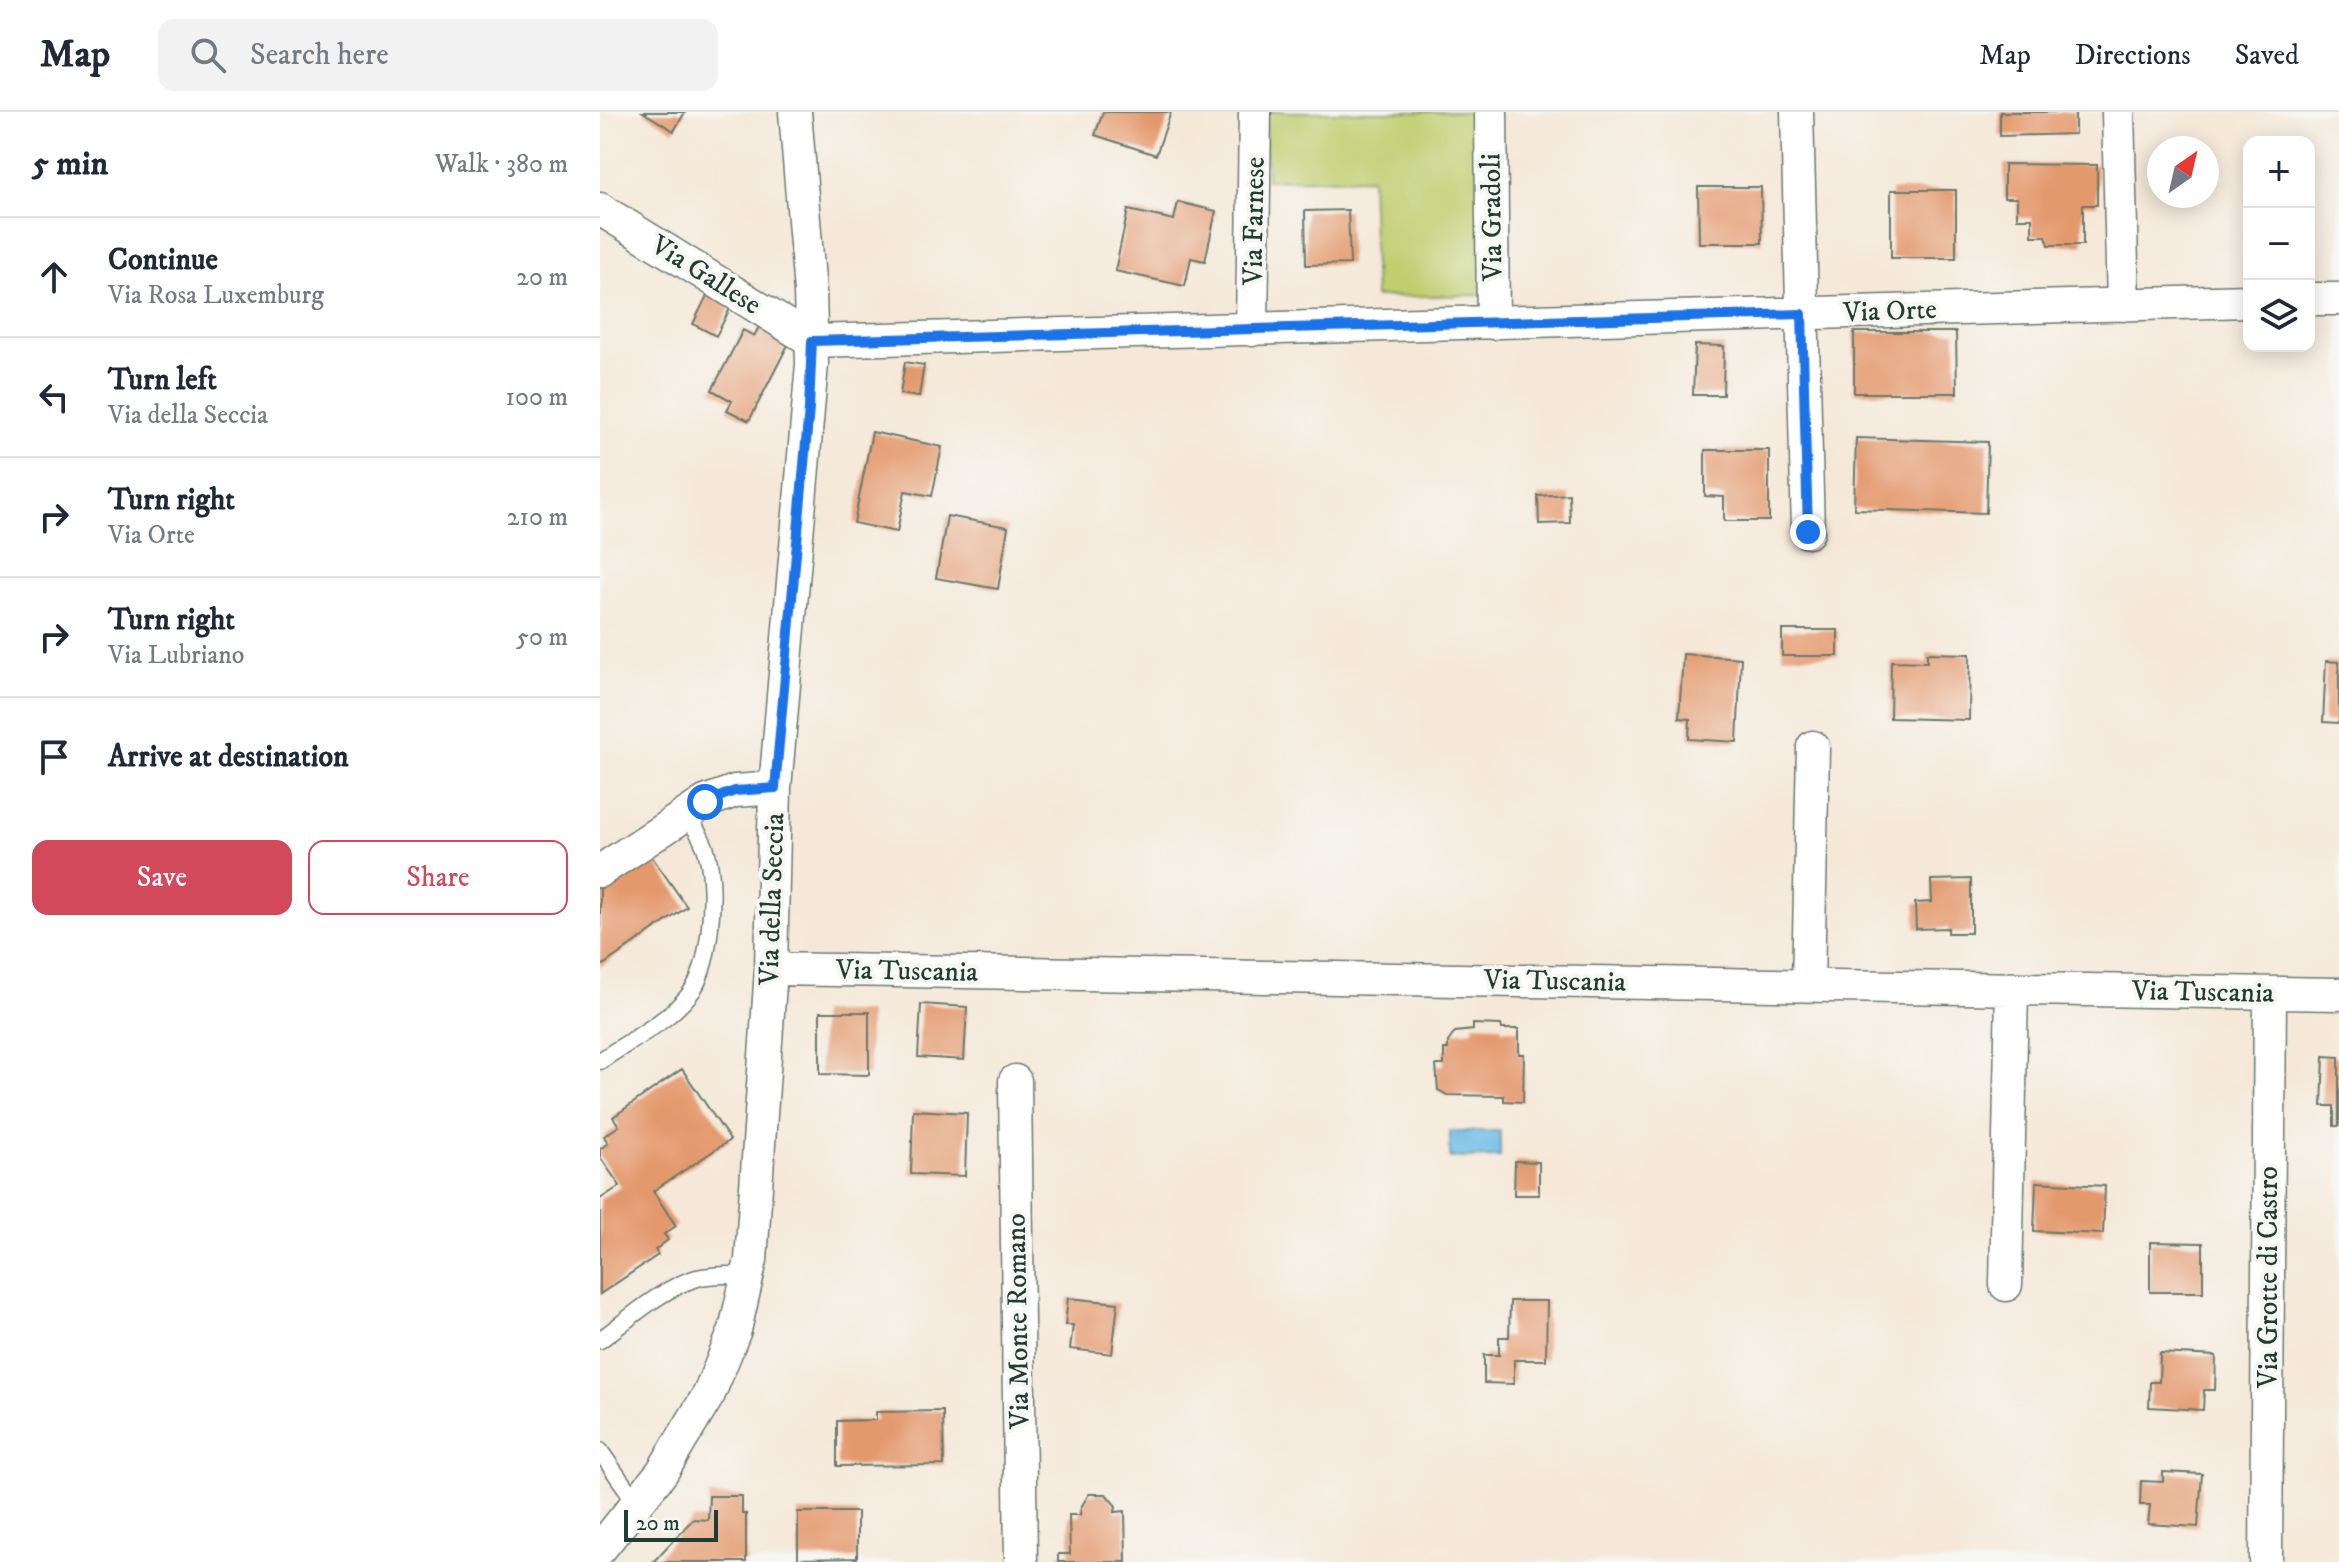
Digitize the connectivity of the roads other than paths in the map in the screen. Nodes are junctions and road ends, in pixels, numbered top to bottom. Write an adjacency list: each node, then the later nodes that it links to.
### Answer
1 (795, 112): 14 (street, Via della Seccia)
2 (1255, 112): 13 (street, Via Farnese)
3 (1491, 112): 12 (street, Via Gradoli)
4 (1797, 112): 11 (street)
5 (2118, 112): 10 (street)
6 (600, 209): 14 (street, Via Gallese)
7 (2315, 299): 8 (street)
8 (2339, 299)
9 (2243, 301): 10 (street, Via Orte)
10 (2123, 305): 11 (street, Via Orte)
11 (1802, 314): 12 (street, Via Orte); 15 (street)
12 (1493, 323): 13 (street, Via Orte)
13 (1252, 330): 14 (street, Via Orte)
14 (812, 341): 17 (street, Via della Seccia)
15 (1808, 532)
16 (1813, 747): 21 (street)
17 (775, 788): 18 (street); 20 (street, Via della Seccia)
18 (686, 814): 19 (street); 25 (lane)
19 (600, 871)
20 (771, 969): 21 (street, Via Tuscania); 27 (street, Via della Seccia)
21 (1808, 985): 22 (street, Via Tuscania)
22 (2012, 989): 23 (street, Via Tuscania); 28 (street)
23 (2270, 993): 24 (street, Via Tuscania); 34 (street, Via Grotte di Castro)
24 (2339, 994)
25 (600, 1061)
26 (1015, 1081): 33 (street, Via Monte Romano)
27 (748, 1276): 29 (lane); 31 (street, Via della Seccia)
28 (2006, 1285)
29 (600, 1340)
30 (600, 1451): 31 (lane)
31 (637, 1504): 32 (street, Via della Seccia)
32 (600, 1549)
33 (1021, 1562)
34 (2266, 1562)

